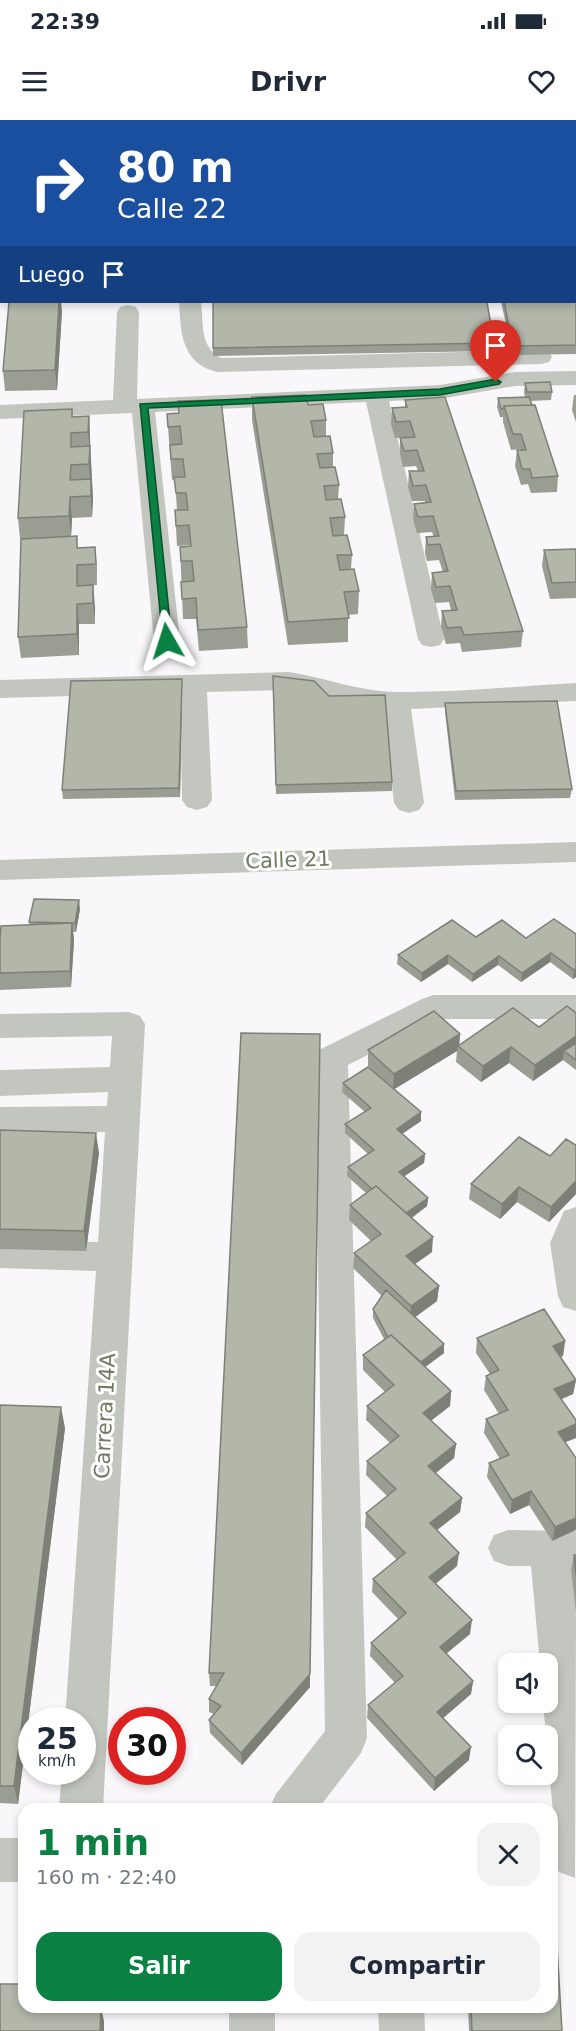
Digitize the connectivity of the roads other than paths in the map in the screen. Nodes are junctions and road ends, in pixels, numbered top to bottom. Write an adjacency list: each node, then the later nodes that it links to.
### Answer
1 (190, 303): 3 (street)
2 (128, 312): 6 (street)
3 (564, 357)
4 (576, 378): 5 (street)
5 (376, 395): 6 (street); 8 (street)
6 (134, 406): 7 (street); 9 (street)
7 (0, 412)
8 (431, 639)
9 (167, 641)
10 (193, 684): 11 (street); 13 (street); 14 (street)
11 (0, 689)
12 (576, 692): 13 (street)
13 (396, 701): 15 (street)
14 (197, 800)
15 (409, 804)
16 (576, 852): 17 (street, Calle 21)
17 (0, 870)
18 (576, 1007): 31 (street)
19 (0, 1026): 20 (street, Carrera 14A)
20 (126, 1079): 21 (street); 22 (street, Carrera 14A)
21 (0, 1083)
22 (123, 1119): 23 (street); 26 (street, Carrera 14A)
23 (0, 1120)
24 (576, 1221): 27 (street)
25 (0, 1254): 26 (street)
26 (115, 1257): 30 (street, Carrera 14A)
27 (576, 1296)
28 (507, 1548): 29 (street)
29 (563, 1549): 32 (street)
30 (81, 1803)
31 (296, 1803)
32 (568, 1856)
33 (0, 1860): 34 (street)
34 (18, 1860)
35 (252, 2013): 37 (street)
36 (401, 2013): 38 (street)
37 (252, 2031)
38 (402, 2031)

